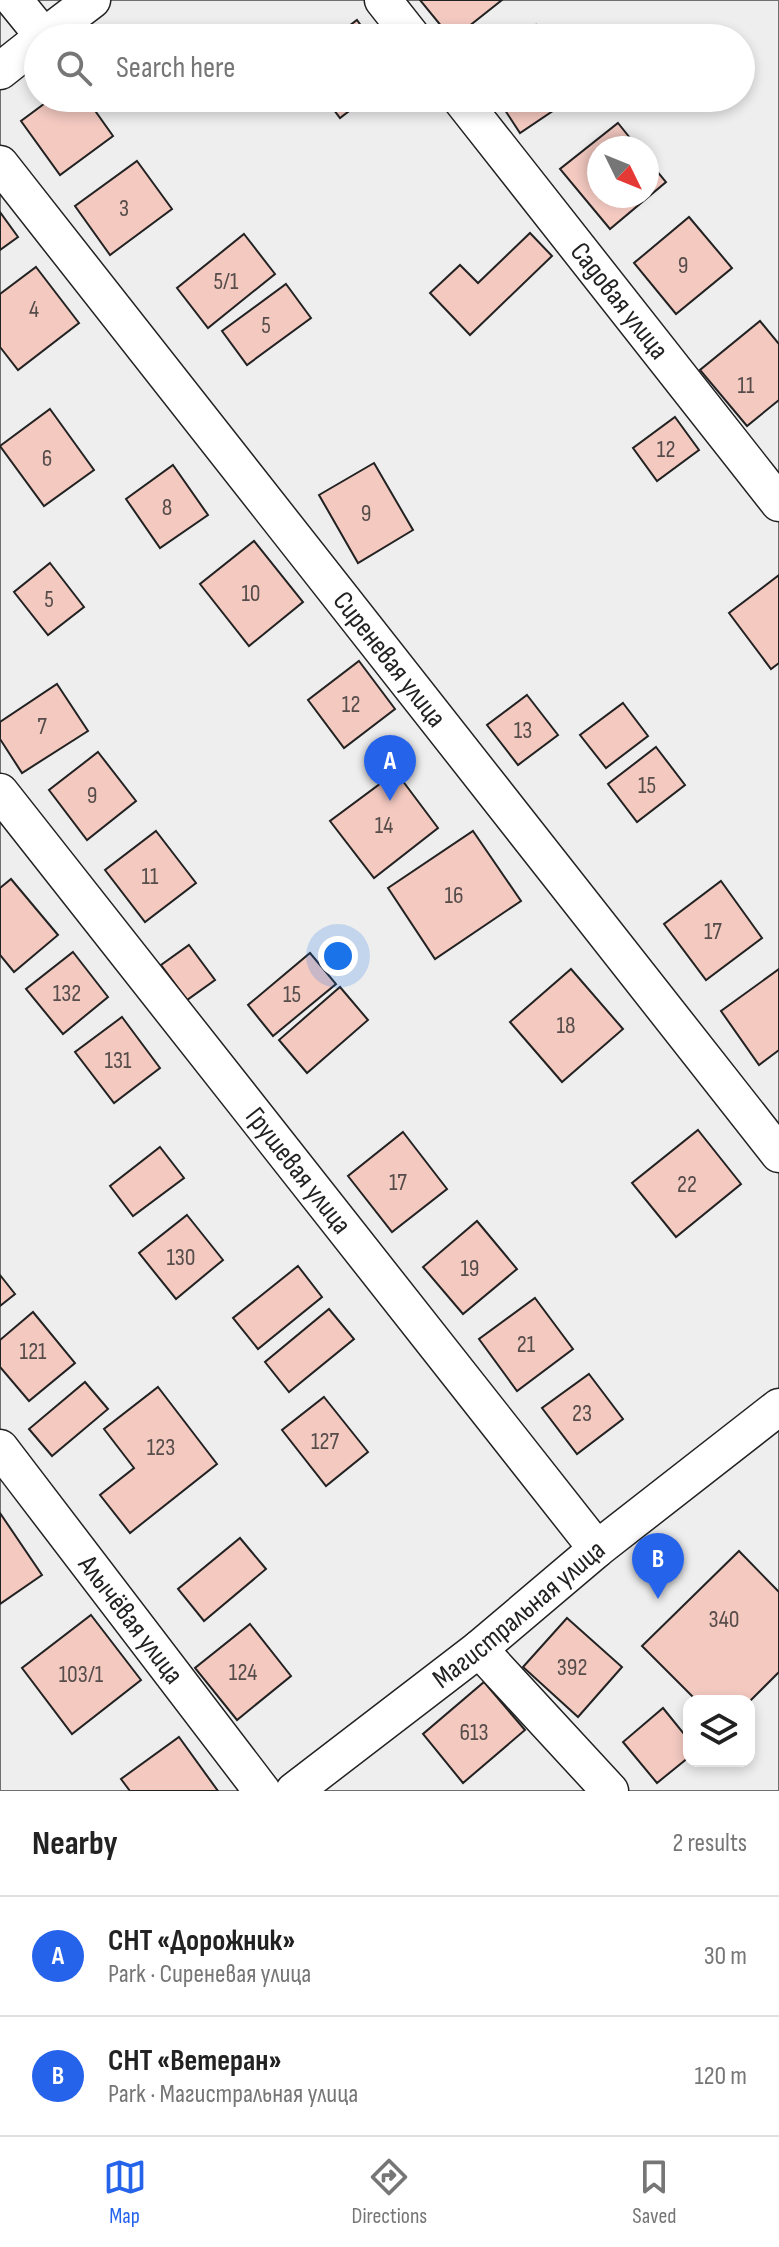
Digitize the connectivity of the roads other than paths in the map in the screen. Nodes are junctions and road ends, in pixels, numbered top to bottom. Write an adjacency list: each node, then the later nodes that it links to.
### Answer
1 (14, 0): 4 (street)
2 (92, 0): 5 (street)
3 (383, 0): 6 (street)
4 (31, 24)
5 (61, 24)
6 (402, 24)
7 (24, 52): 8 (street)
8 (0, 71)
9 (471, 112): 11 (street, Садовая улица)
10 (0, 164): 13 (street, Сиреневая улица)
11 (779, 503)
12 (0, 792): 16 (street, Грушевая улица)
13 (779, 1154)
14 (779, 1407): 16 (street, Магистральная улица)
15 (0, 1448): 18 (street, Алычёвая улица)
16 (597, 1549): 17 (street, Магистральная улица)
17 (479, 1649): 19 (street, Магистральная улица); 20 (street)
18 (262, 1791)
19 (294, 1791)
20 (610, 1791)

